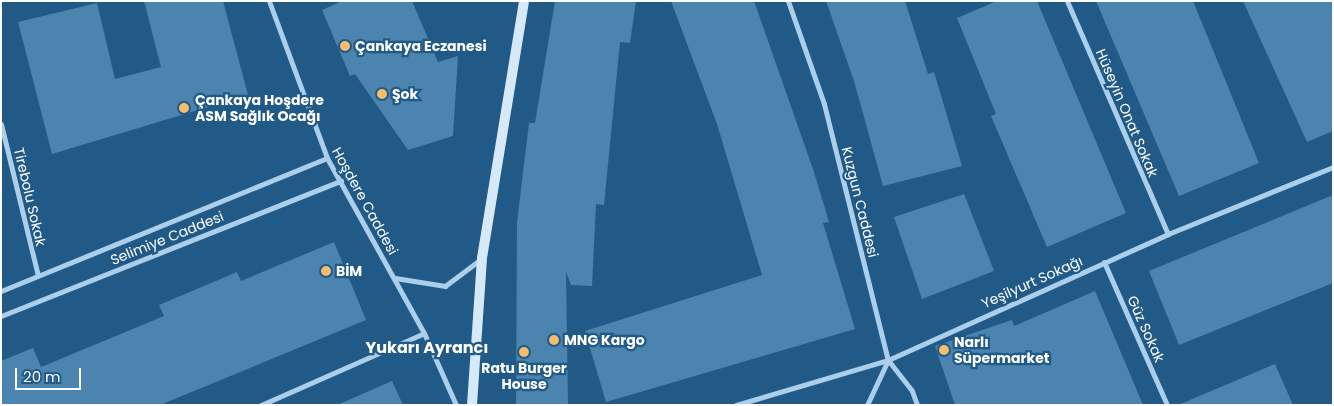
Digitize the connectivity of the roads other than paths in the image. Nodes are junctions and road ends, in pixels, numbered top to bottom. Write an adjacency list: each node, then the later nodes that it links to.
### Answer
1 (269, 1): 6 (street, Hoşdere Caddesi)
2 (524, 1): 10 (main road)
3 (788, 1): 17 (street, Kuzgun Caddesi)
4 (1067, 1): 9 (street, Hüseyin Onat Sokak)
5 (1, 124): 12 (street, Tirebolu Sokak)
6 (327, 158): 8 (street, Hoşdere Caddesi); 12 (street, Selimiye Caddesi)
7 (1333, 167): 9 (street, Yeşilyurt Sokağı)
8 (340, 181): 13 (street, Hoşdere Caddesi); 15 (street, Selimiye Caddesi)
9 (1168, 234): 11 (street, Yeşilyurt Sokağı)
10 (482, 258): 13 (street); 20 (main road)
11 (1104, 262): 17 (street, Yeşilyurt Sokağı); 24 (street, Güz Sokak)
12 (38, 276): 14 (street, Selimiye Caddesi)
13 (395, 278): 16 (street, Hoşdere Caddesi)
14 (1, 291)
15 (1, 316)
16 (424, 333): 18 (street); 19 (street, Hoşdere Caddesi)
17 (888, 360): 21 (street, Yeşilyurt Sokağı); 22 (street); 23 (street, Kuzgun Caddesi)
18 (262, 405)
19 (456, 405)
20 (472, 405)
21 (736, 405)
22 (867, 405)
23 (917, 405)
24 (1167, 405)

